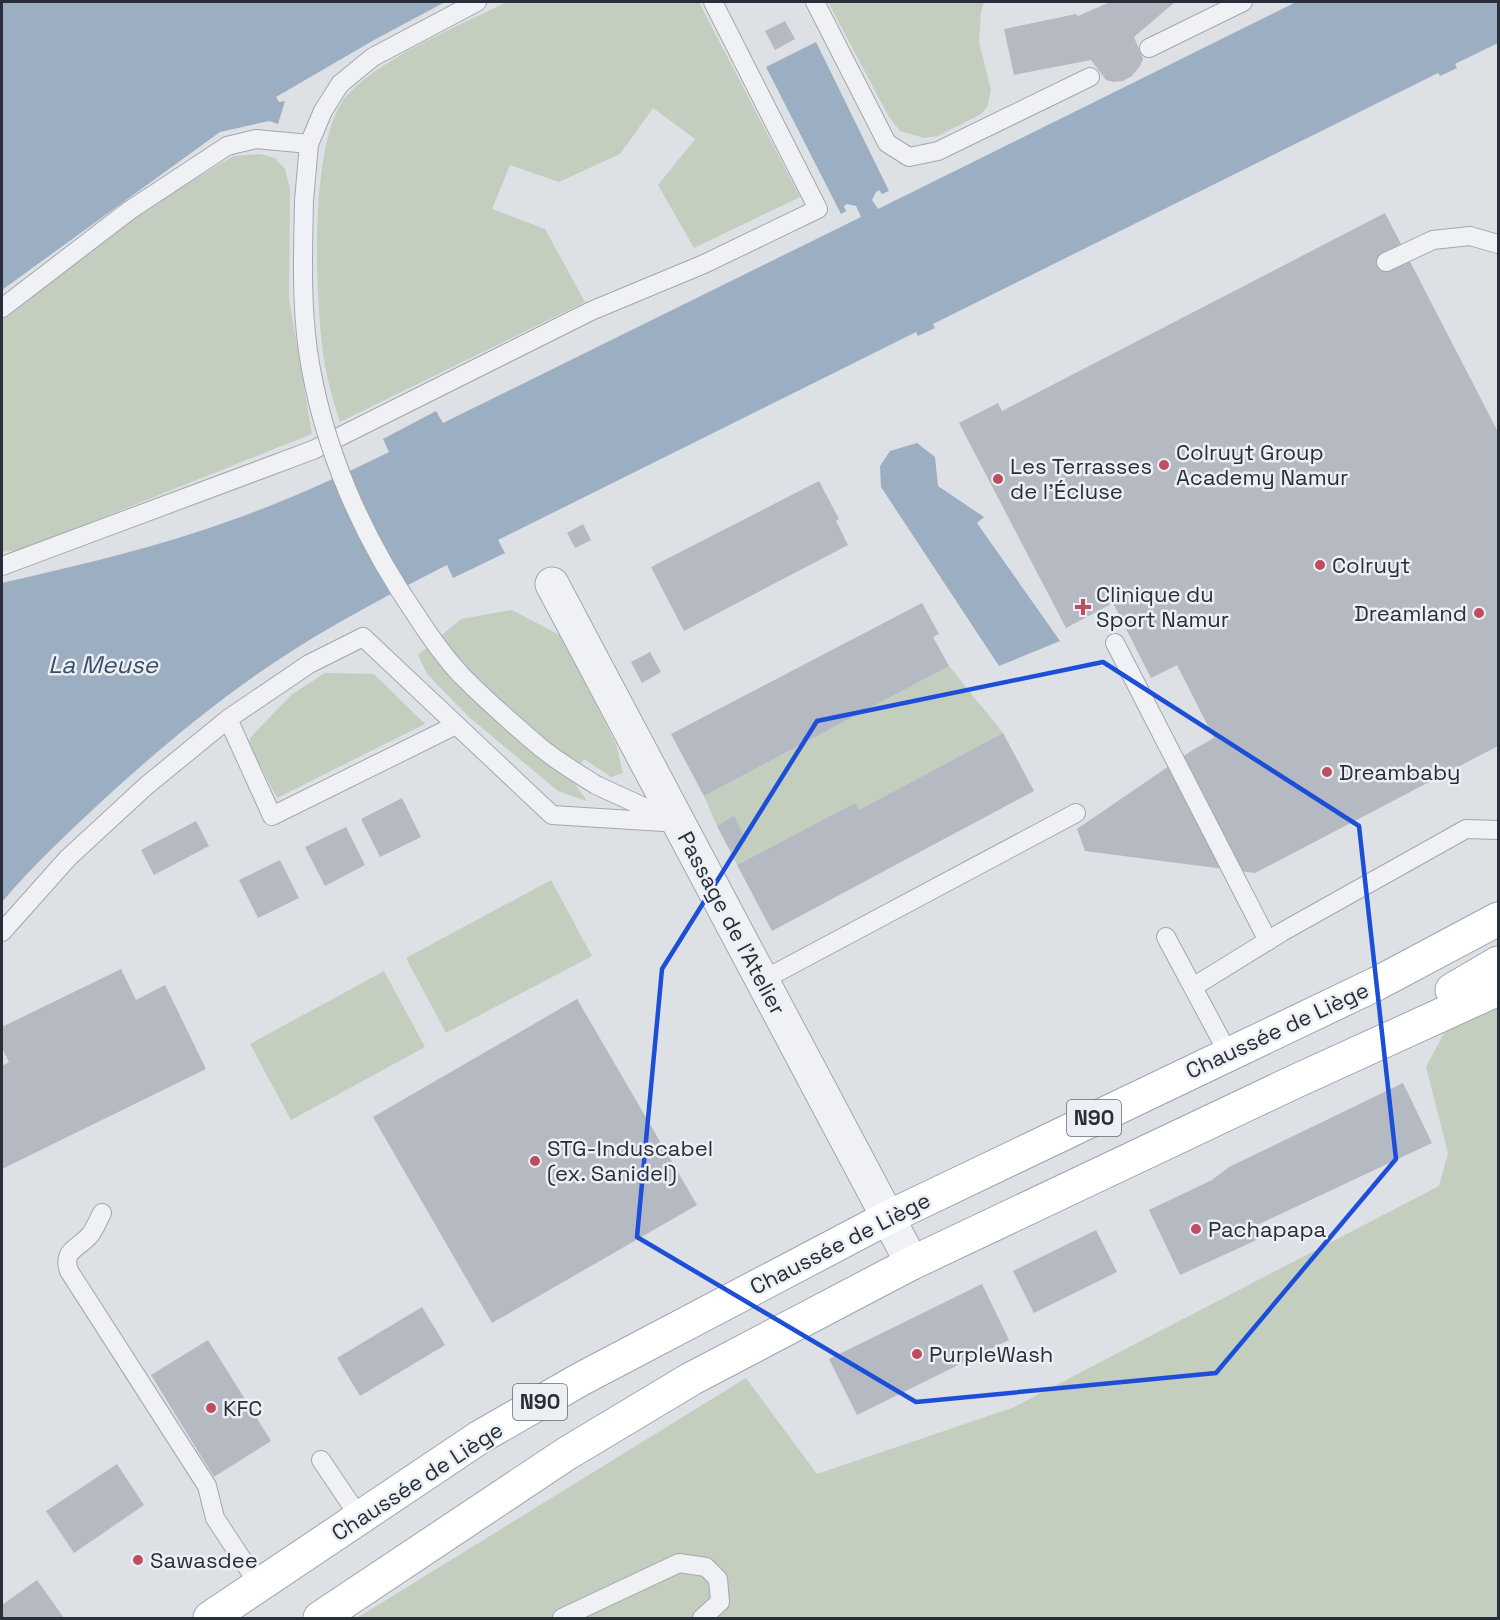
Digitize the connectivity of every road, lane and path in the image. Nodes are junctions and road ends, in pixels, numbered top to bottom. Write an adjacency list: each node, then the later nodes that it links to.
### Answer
1 (477, 2): 7 (lane)
2 (713, 2): 11 (lane)
3 (814, 2): 6 (lane)
4 (1244, 2): 5 (lane)
5 (1149, 48)
6 (1090, 77)
7 (309, 144): 10 (lane); 17 (lane, bridge)
8 (1498, 244): 9 (lane)
9 (1386, 262)
10 (2, 308)
11 (2, 566)
12 (552, 584): 17 (street, Passage de l'Atelier)
13 (1115, 643): 22 (lane)
14 (228, 719): 15 (lane); 15 (lane); 20 (lane)
15 (456, 725): 17 (lane)
16 (1076, 813): 24 (lane)
17 (679, 824): 24 (street, Passage de l'Atelier)
18 (1498, 830): 22 (lane)
19 (1498, 918): 27 (main road, Chaussée de Liège / N90)
20 (2, 932)
21 (1166, 937): 25 (lane)
22 (1268, 941): 25 (lane)
23 (1498, 963): 28 (main road, N90)
24 (763, 981): 30 (street, Passage de l'Atelier)
25 (1193, 987): 27 (lane)
26 (1498, 989): 28 (main road, N90)
27 (1228, 1053): 30 (main road, Chaussée de Liège / N90)
28 (1294, 1082): 31 (main road, N90)
29 (102, 1213): 34 (lane)
30 (889, 1217): 31 (street, Passage de l'Atelier); 33 (main road, Chaussée de Liège / N90)
31 (912, 1263): 36 (main road, N90)
32 (321, 1460): 33 (lane)
33 (360, 1518): 34 (main road, Chaussée de Liège / N90)
34 (259, 1585): 35 (main road, Chaussée de Liège / N90)
35 (210, 1618)
36 (320, 1618)
37 (562, 1618): 38 (lane)
38 (702, 1618)

